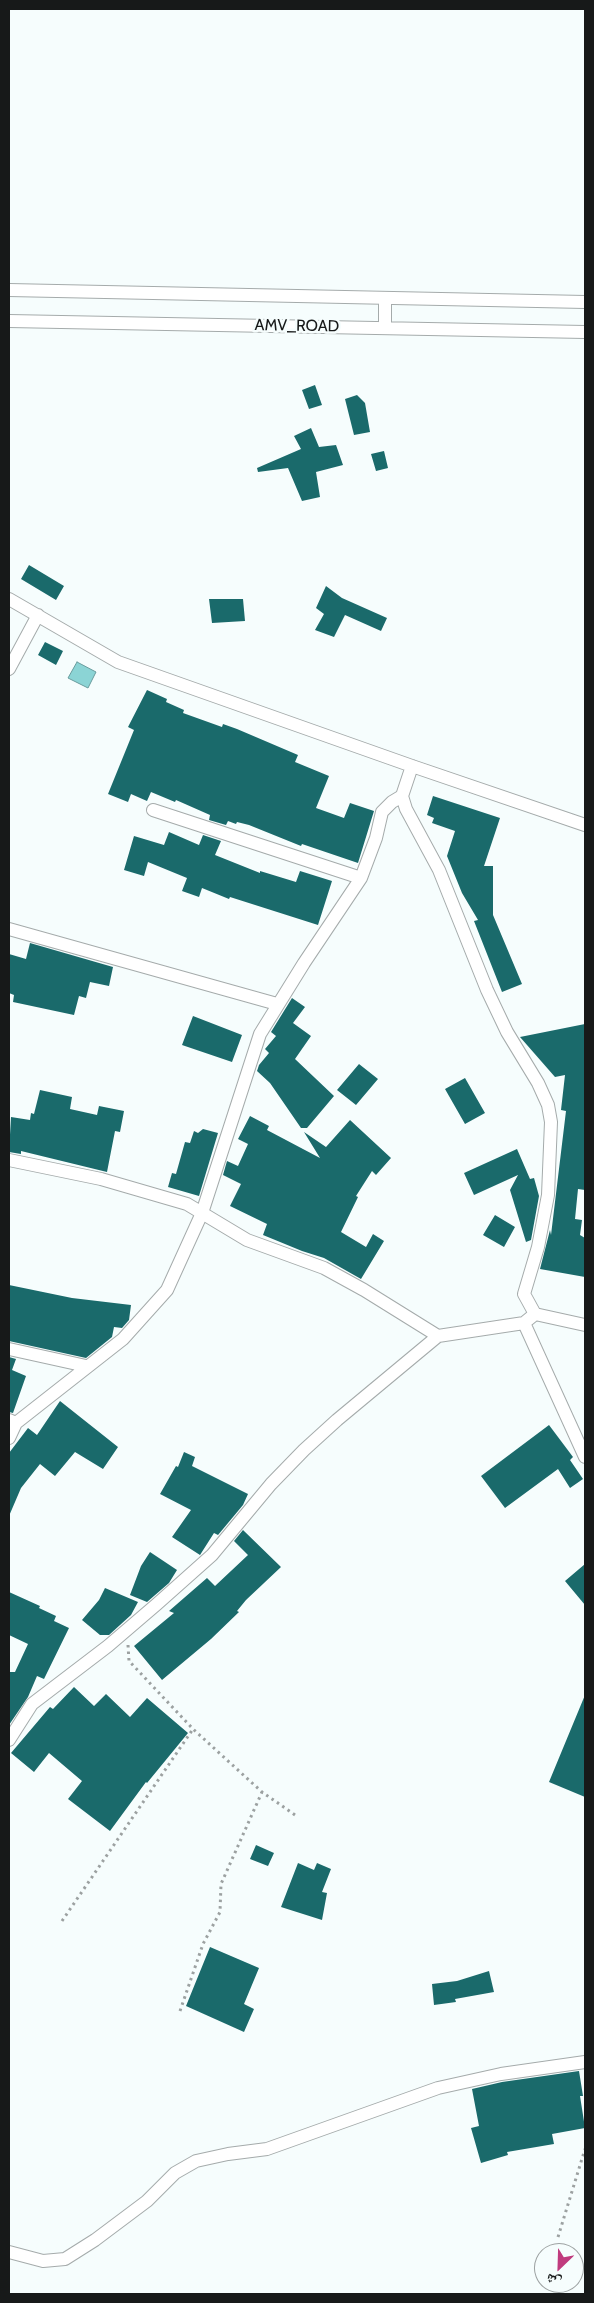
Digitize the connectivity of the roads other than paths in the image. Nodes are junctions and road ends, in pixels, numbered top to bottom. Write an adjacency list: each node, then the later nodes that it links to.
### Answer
1 (9, 290): 2 (street)
2 (385, 298): 3 (street); 5 (street)
3 (585, 302)
4 (9, 321): 5 (street, AMV_ROAD)
5 (385, 327): 6 (street, AMV_ROAD)
6 (585, 332)
7 (9, 599): 8 (street)
8 (38, 615): 9 (street); 10 (street)
9 (9, 669)
10 (412, 766): 11 (street); 13 (street)
11 (402, 796): 14 (street); 19 (street)
12 (153, 810): 14 (street)
13 (585, 825)
14 (362, 878): 16 (street)
15 (9, 929): 16 (street)
16 (277, 1004): 18 (street)
17 (9, 1160): 18 (street)
18 (202, 1213): 22 (street); 24 (street)
19 (535, 1314): 20 (street); 21 (street)
20 (524, 1323): 22 (street); 27 (street)
21 (585, 1325)
22 (438, 1336): 28 (street)
23 (9, 1349): 24 (street)
24 (86, 1366): 25 (street)
25 (13, 1421): 26 (street)
26 (9, 1438)
27 (585, 1457)
28 (9, 1740)
29 (585, 2062): 30 (street)
30 (9, 2252)

